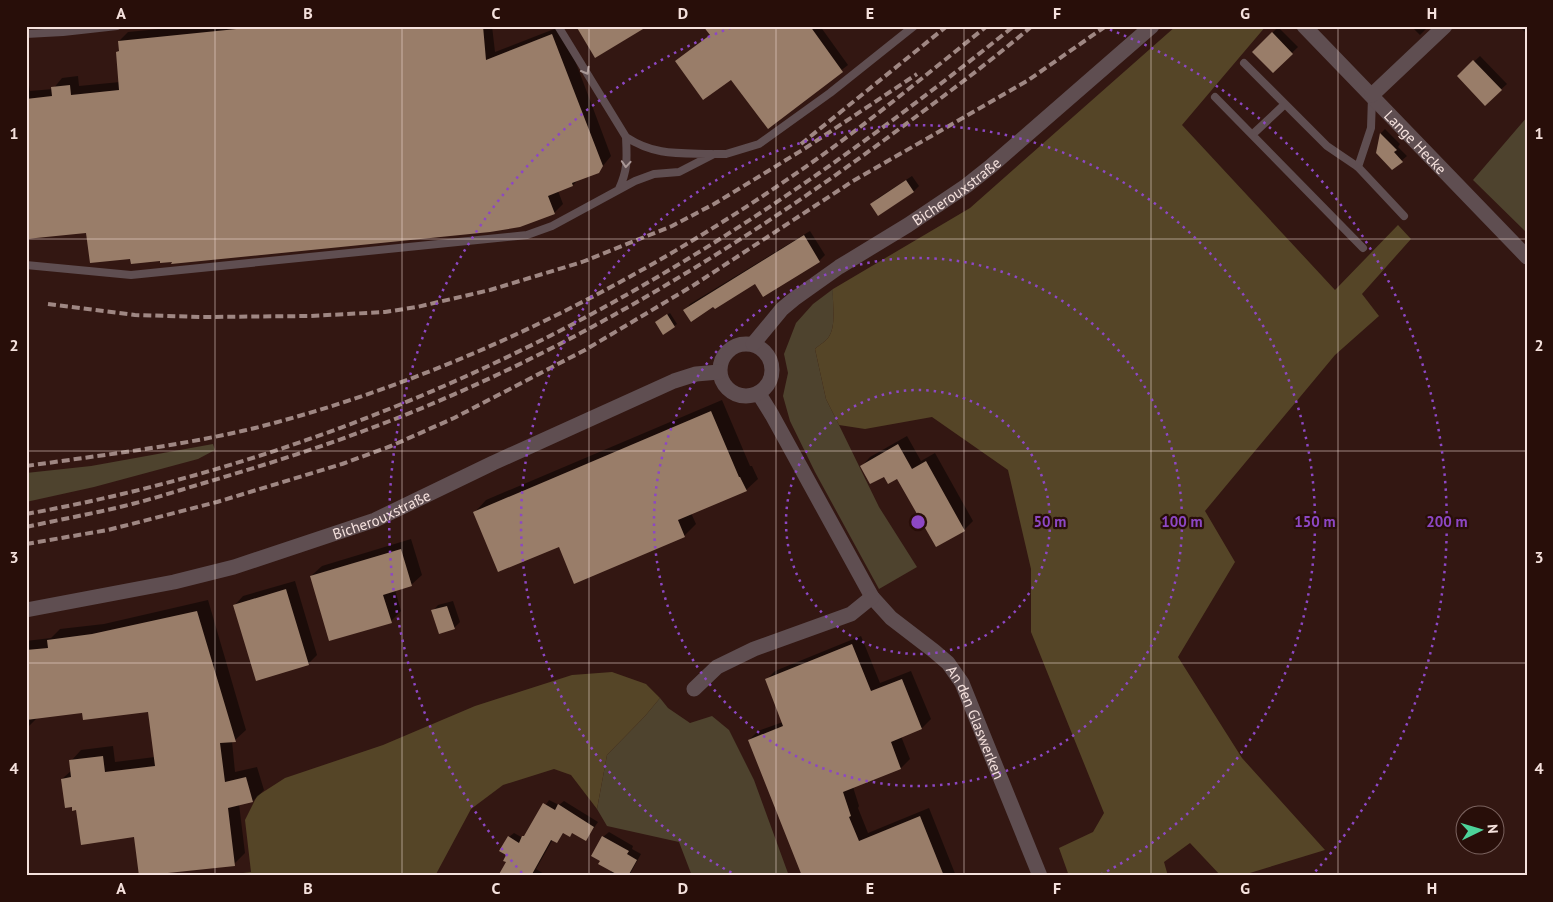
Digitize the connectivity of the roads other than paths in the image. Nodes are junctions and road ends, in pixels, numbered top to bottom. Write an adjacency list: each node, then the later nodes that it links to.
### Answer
1 (117, 26): 7 (lane)
2 (914, 26): 14 (lane)
3 (1152, 26): 21 (street, Bicherouxstraße)
4 (1304, 26): 9 (street, Lange Hecke)
5 (1445, 26): 9 (street)
6 (559, 28): 13 (lane, one-way to 13)
7 (31, 31)
8 (1244, 62): 11 (lane)
9 (1372, 95): 15 (lane); 19 (street, Lange Hecke)
10 (1215, 97): 12 (lane)
11 (1285, 104): 12 (lane); 15 (lane)
12 (1253, 134): 18 (lane)
13 (626, 137): 14 (lane); 16 (lane, one-way to 16)
14 (714, 154): 16 (lane)
15 (1358, 167): 17 (lane)
16 (618, 189): 20 (lane)
17 (1404, 216)
18 (1363, 248)
19 (1527, 257)
20 (26, 265)
21 (753, 344): 22 (street); 23 (street)
22 (719, 372): 23 (street); 25 (street, Bicherouxstraße)
23 (759, 394): 24 (street, An den Glaswerken)
24 (872, 598): 26 (street); 27 (street, An den Glaswerken)
25 (26, 610)
26 (694, 689)
27 (1040, 876)

